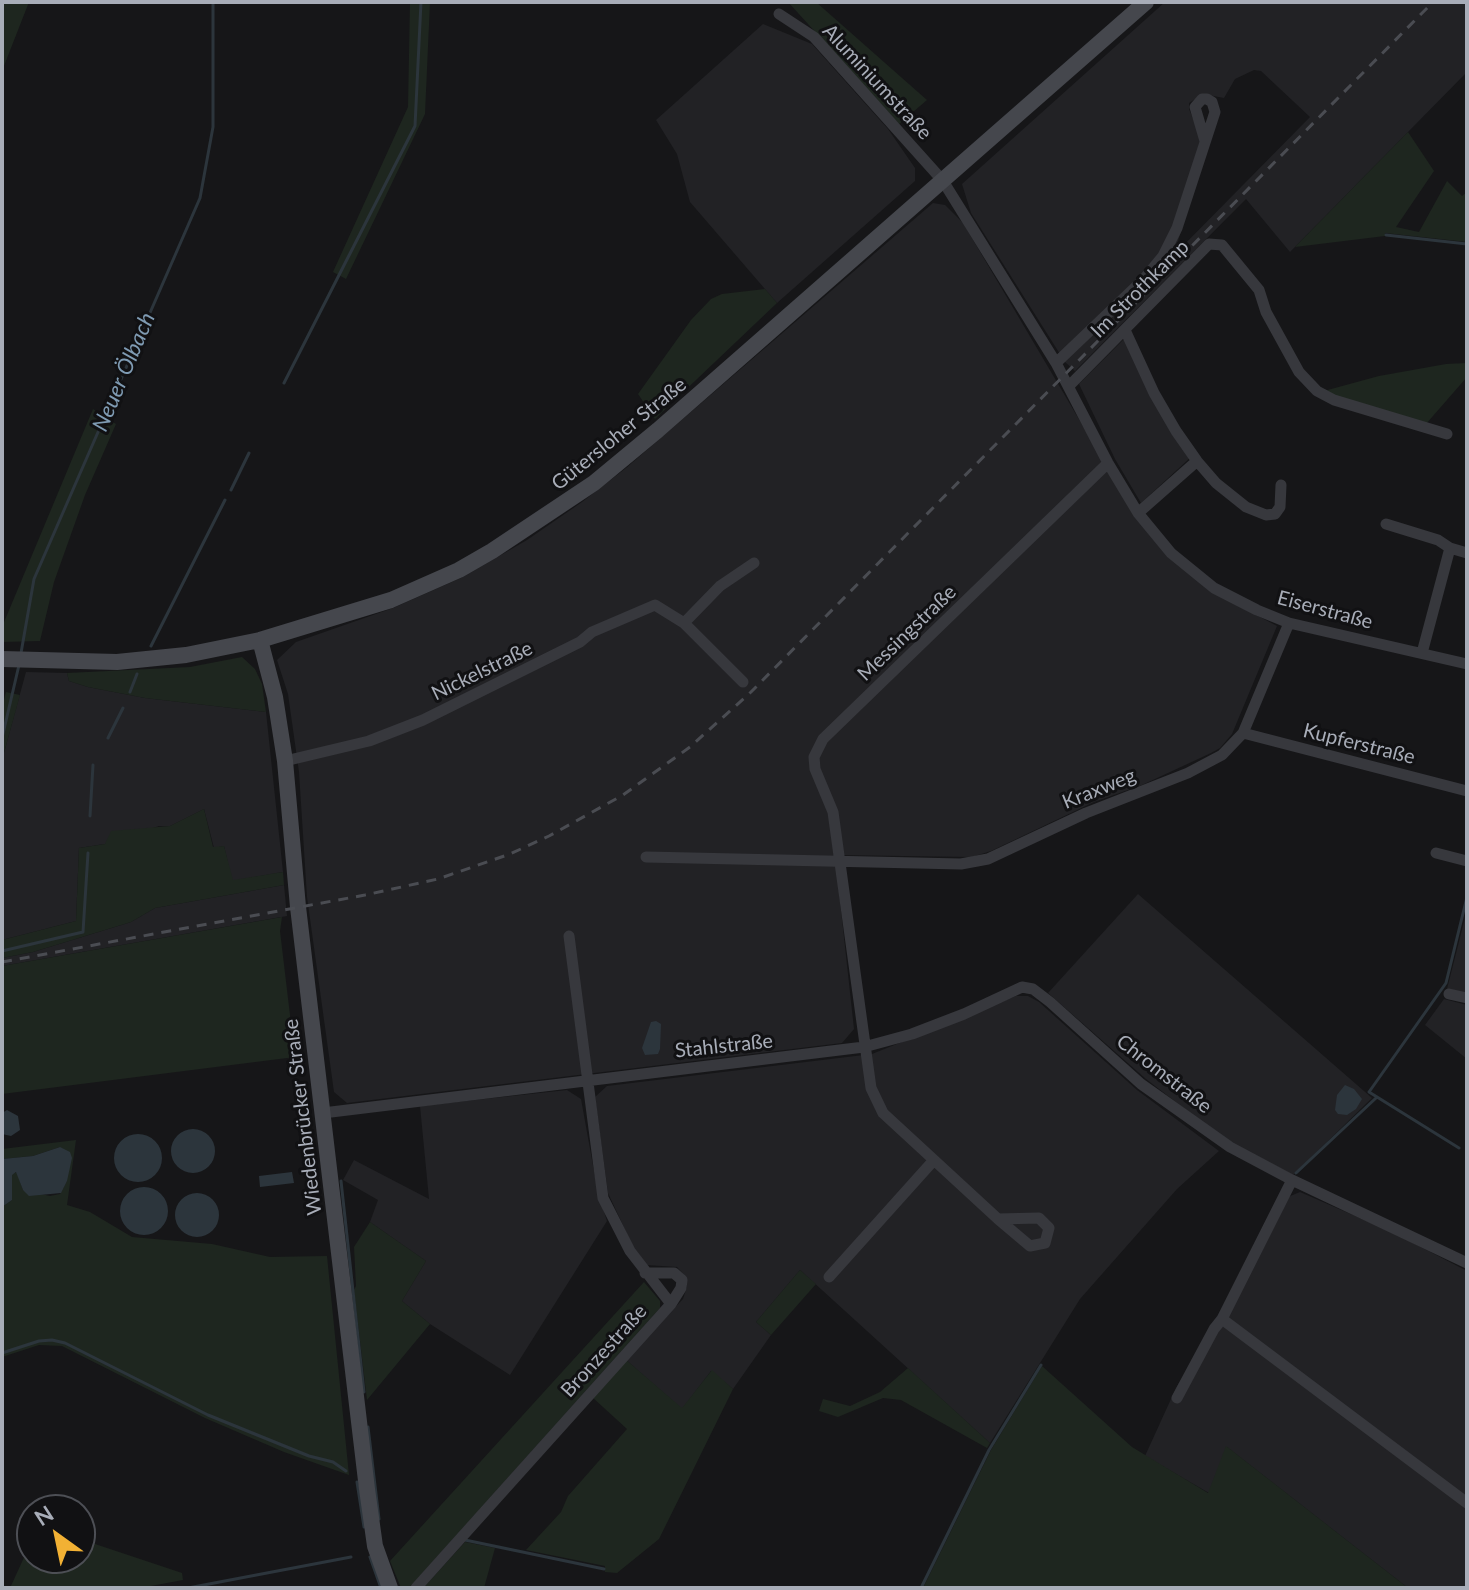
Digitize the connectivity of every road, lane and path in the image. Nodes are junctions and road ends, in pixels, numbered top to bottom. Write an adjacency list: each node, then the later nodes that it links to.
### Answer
1 (1146, 2): 4 (main road, Gütersloher Straße)
2 (779, 14): 4 (street, Aluminiumstraße)
3 (1205, 141): 6 (street)
4 (943, 181): 6 (street, Eiserstraße); 19 (main road, Gütersloher Straße)
5 (1125, 330): 7 (street, Im Strothkamp); 8 (street, Im Strothkamp); 9 (street)
6 (1056, 363): 7 (street, Eiserstraße)
7 (1069, 386): 10 (street, Eiserstraße)
8 (1447, 434)
9 (1197, 461): 11 (street); 12 (street)
10 (1108, 463): 12 (street, Eiserstraße); 29 (street, Messingstraße)
11 (1281, 485)
12 (1138, 513): 18 (street, Eiserstraße)
13 (1386, 524): 14 (street)
14 (1450, 548): 15 (street); 20 (street)
15 (1467, 553)
16 (754, 563): 17 (street)
17 (684, 623): 23 (street, Nickelstraße); 25 (street, Nickelstraße)
18 (1289, 623): 20 (street, Eiserstraße); 24 (street, Kraxweg)
19 (260, 640): 21 (main road, Gütersloher Straße); 25 (main road, Wiedenbrücker Straße)
20 (1422, 653): 22 (street, Eiserstraße)
21 (3, 659)
22 (1467, 664)
23 (743, 682)
24 (1243, 733): 26 (street, Kupferstraße); 29 (street, Kraxweg)
25 (285, 761): 37 (main road, Wiedenbrücker Straße)
26 (1467, 791)
27 (1436, 853): 30 (street)
28 (646, 857): 29 (street)
29 (841, 861): 35 (street, Messingstraße)
30 (1467, 861)
31 (569, 936): 36 (street)
32 (1022, 987): 35 (street, Stahlstraße); 39 (street, Chromstraße)
33 (1449, 994): 34 (street)
34 (1467, 998)
35 (864, 1047): 36 (street, Stahlstraße); 38 (street)
36 (588, 1080): 37 (street, Stahlstraße); 42 (street, Bronzestraße)
37 (323, 1113): 48 (main road, Wiedenbrücker Straße)
38 (934, 1160): 40 (street); 43 (street)
39 (1292, 1180): 41 (street, Chromstraße); 45 (street)
40 (998, 1219)
41 (1467, 1263)
42 (645, 1273): 44 (street, Bronzestraße); 44 (street, Bronzestraße)
43 (829, 1277)
44 (671, 1304): 49 (street, Bronzestraße)
45 (1222, 1319): 46 (street); 47 (street)
46 (1177, 1398)
47 (1467, 1503)
48 (390, 1588)
49 (416, 1588)

